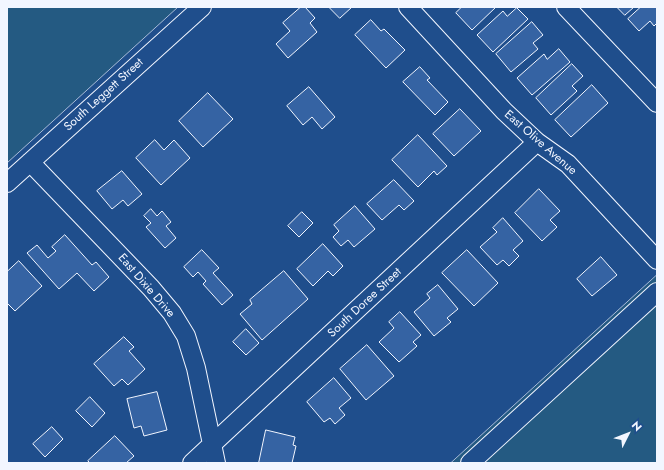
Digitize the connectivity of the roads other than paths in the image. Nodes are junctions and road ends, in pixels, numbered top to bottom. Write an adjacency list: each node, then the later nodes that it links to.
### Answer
1 (202, 7): 6 (street, South Leggett Street)
2 (408, 7): 5 (street, East Olive Avenue)
3 (566, 7): 4 (street)
4 (657, 103)
5 (537, 142): 8 (street, East Olive Avenue); 10 (street, South Doree Street)
6 (30, 162): 7 (street, South Leggett Street); 10 (street, East Dixie Drive)
7 (7, 183)
8 (657, 260)
9 (657, 292): 13 (street)
10 (212, 446): 11 (street, South Doree Street); 12 (street, East Dixie Drive)
11 (192, 463)
12 (216, 463)
13 (470, 463)

